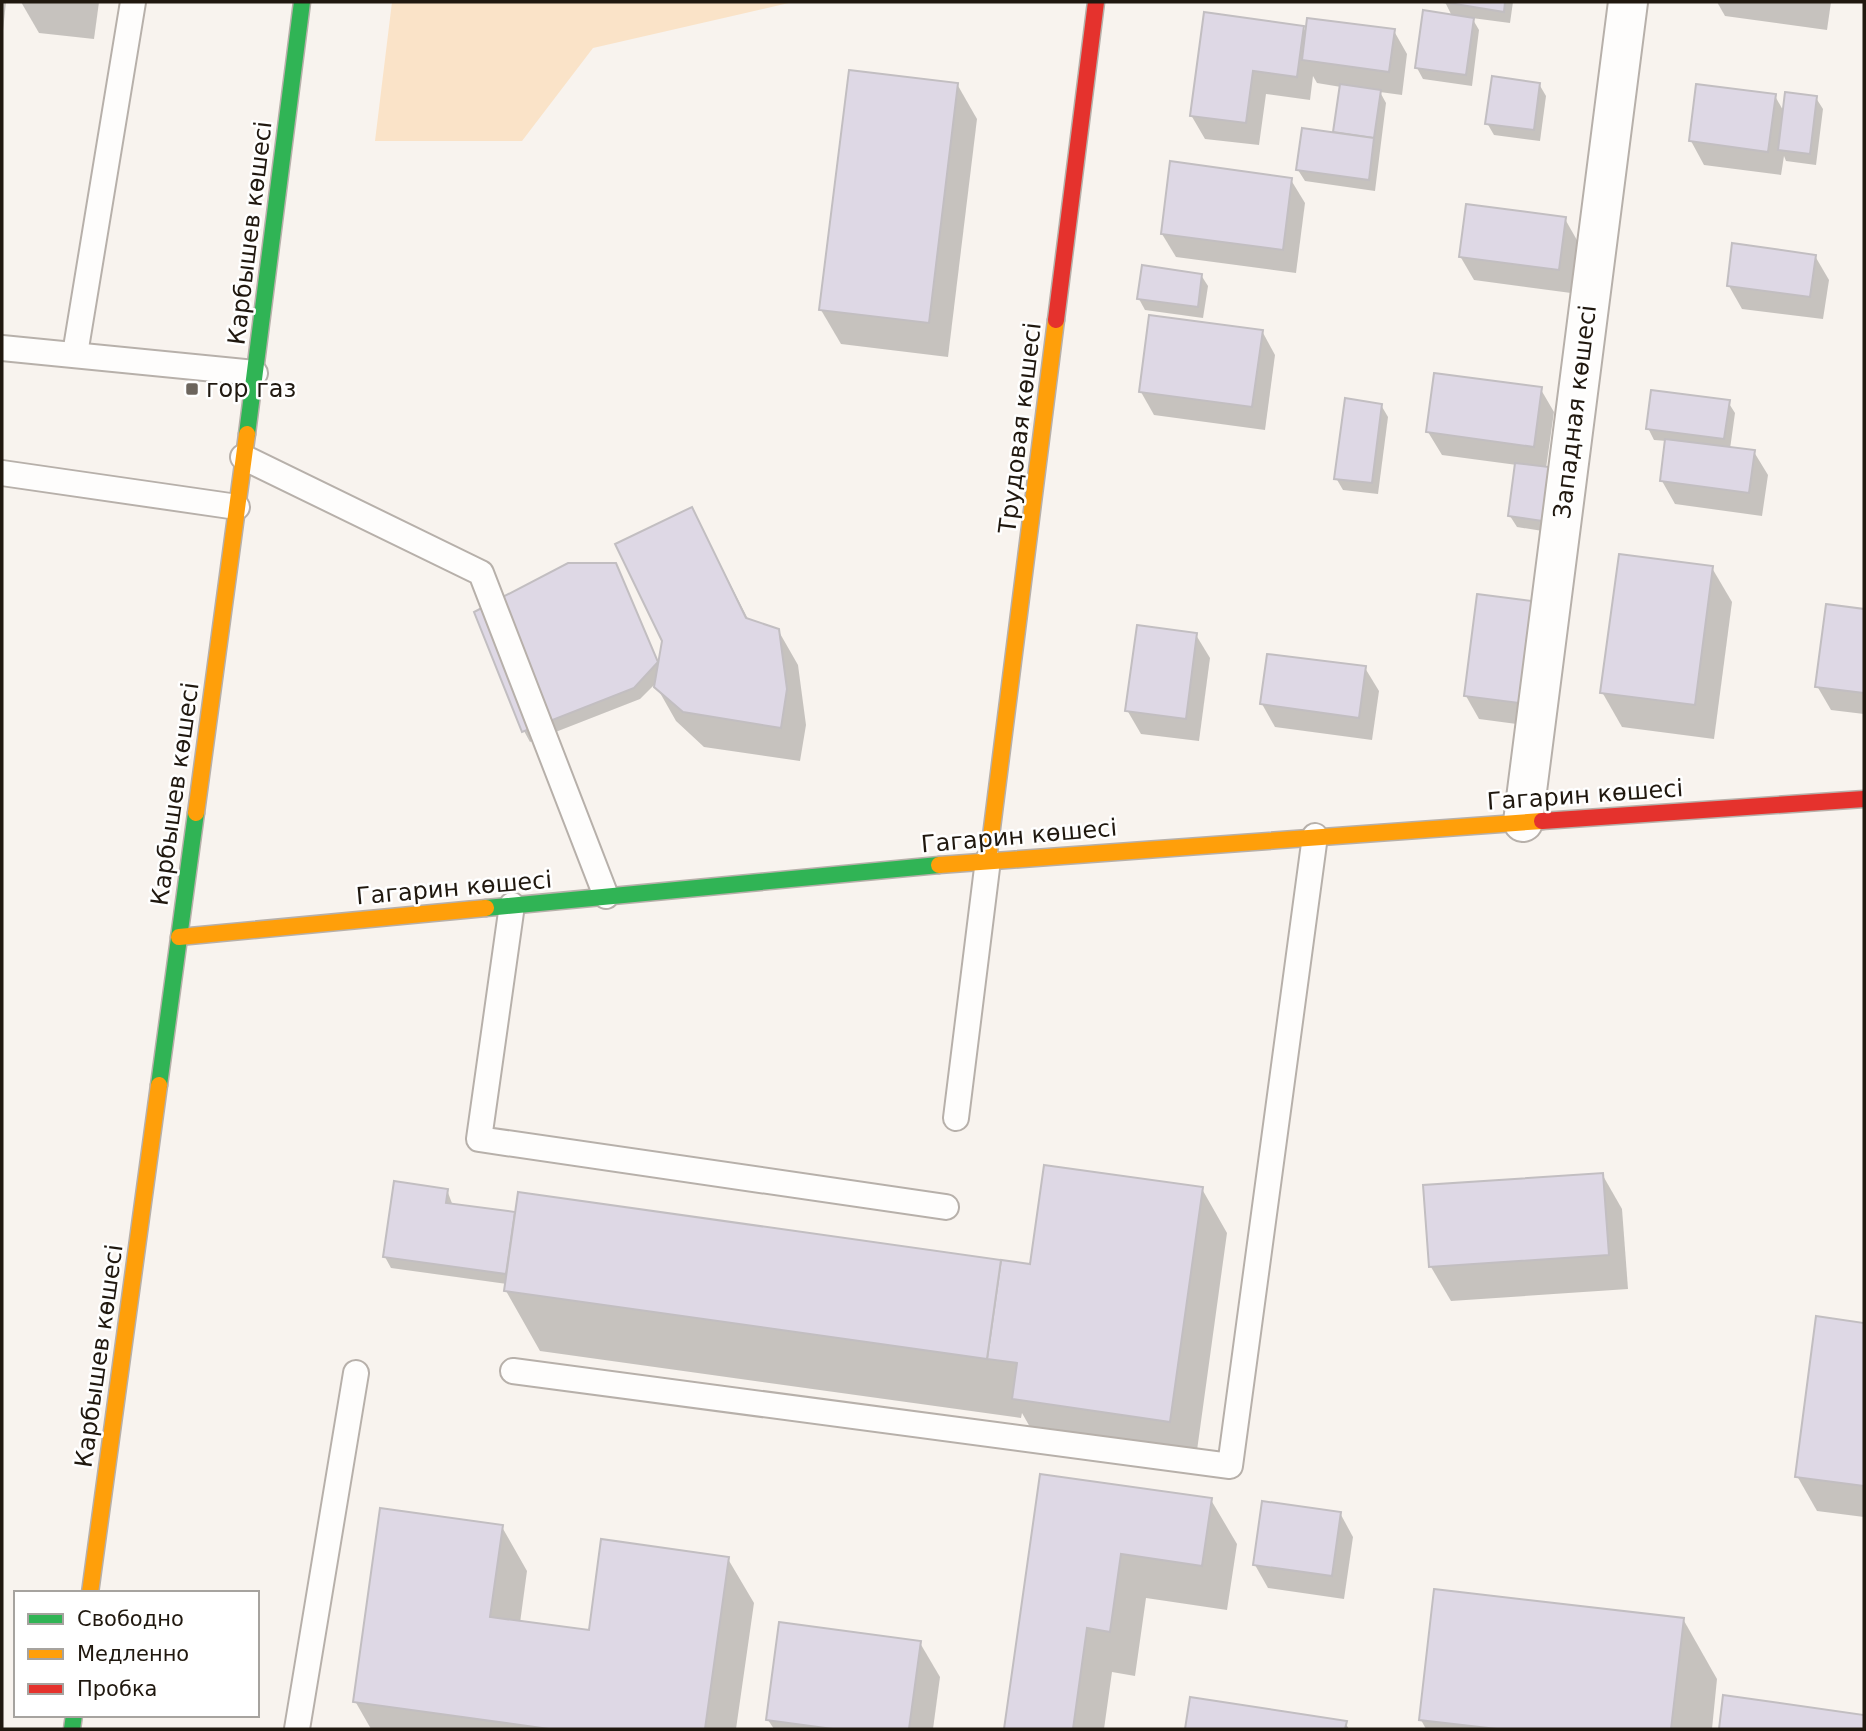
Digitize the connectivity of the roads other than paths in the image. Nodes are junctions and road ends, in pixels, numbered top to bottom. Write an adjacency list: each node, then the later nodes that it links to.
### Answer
1 (133, 2): 6 (lane)
2 (302, 2): 7 (street, Карбышев көшесі)
3 (1096, 2): 14 (street, Трудовая көшесі)
4 (1628, 2): 12 (street, Западная көшесі)
5 (2, 348): 6 (lane)
6 (75, 354): 7 (lane)
7 (255, 373): 8 (street, Карбышев көшесі)
8 (243, 457): 10 (street, Карбышев көшесі); 15 (lane)
9 (2, 473): 10 (lane)
10 (237, 507): 17 (street, Карбышев көшесі)
11 (1864, 799): 12 (street, Гагарин көшесі)
12 (1523, 822): 13 (street, Гагарин көшесі)
13 (1315, 836): 14 (street, Гагарин көшесі); 20 (lane)
14 (988, 860): 15 (street, Гагарин көшесі); 18 (lane)
15 (606, 896): 16 (street, Гагарин көшесі)
16 (512, 905): 17 (street, Гагарин көшесі); 19 (lane)
17 (179, 937): 22 (street, Карбышев көшесі)
18 (956, 1118)
19 (946, 1208)
20 (513, 1371)
21 (356, 1373): 23 (lane)
22 (90, 1591)
23 (297, 1729)

